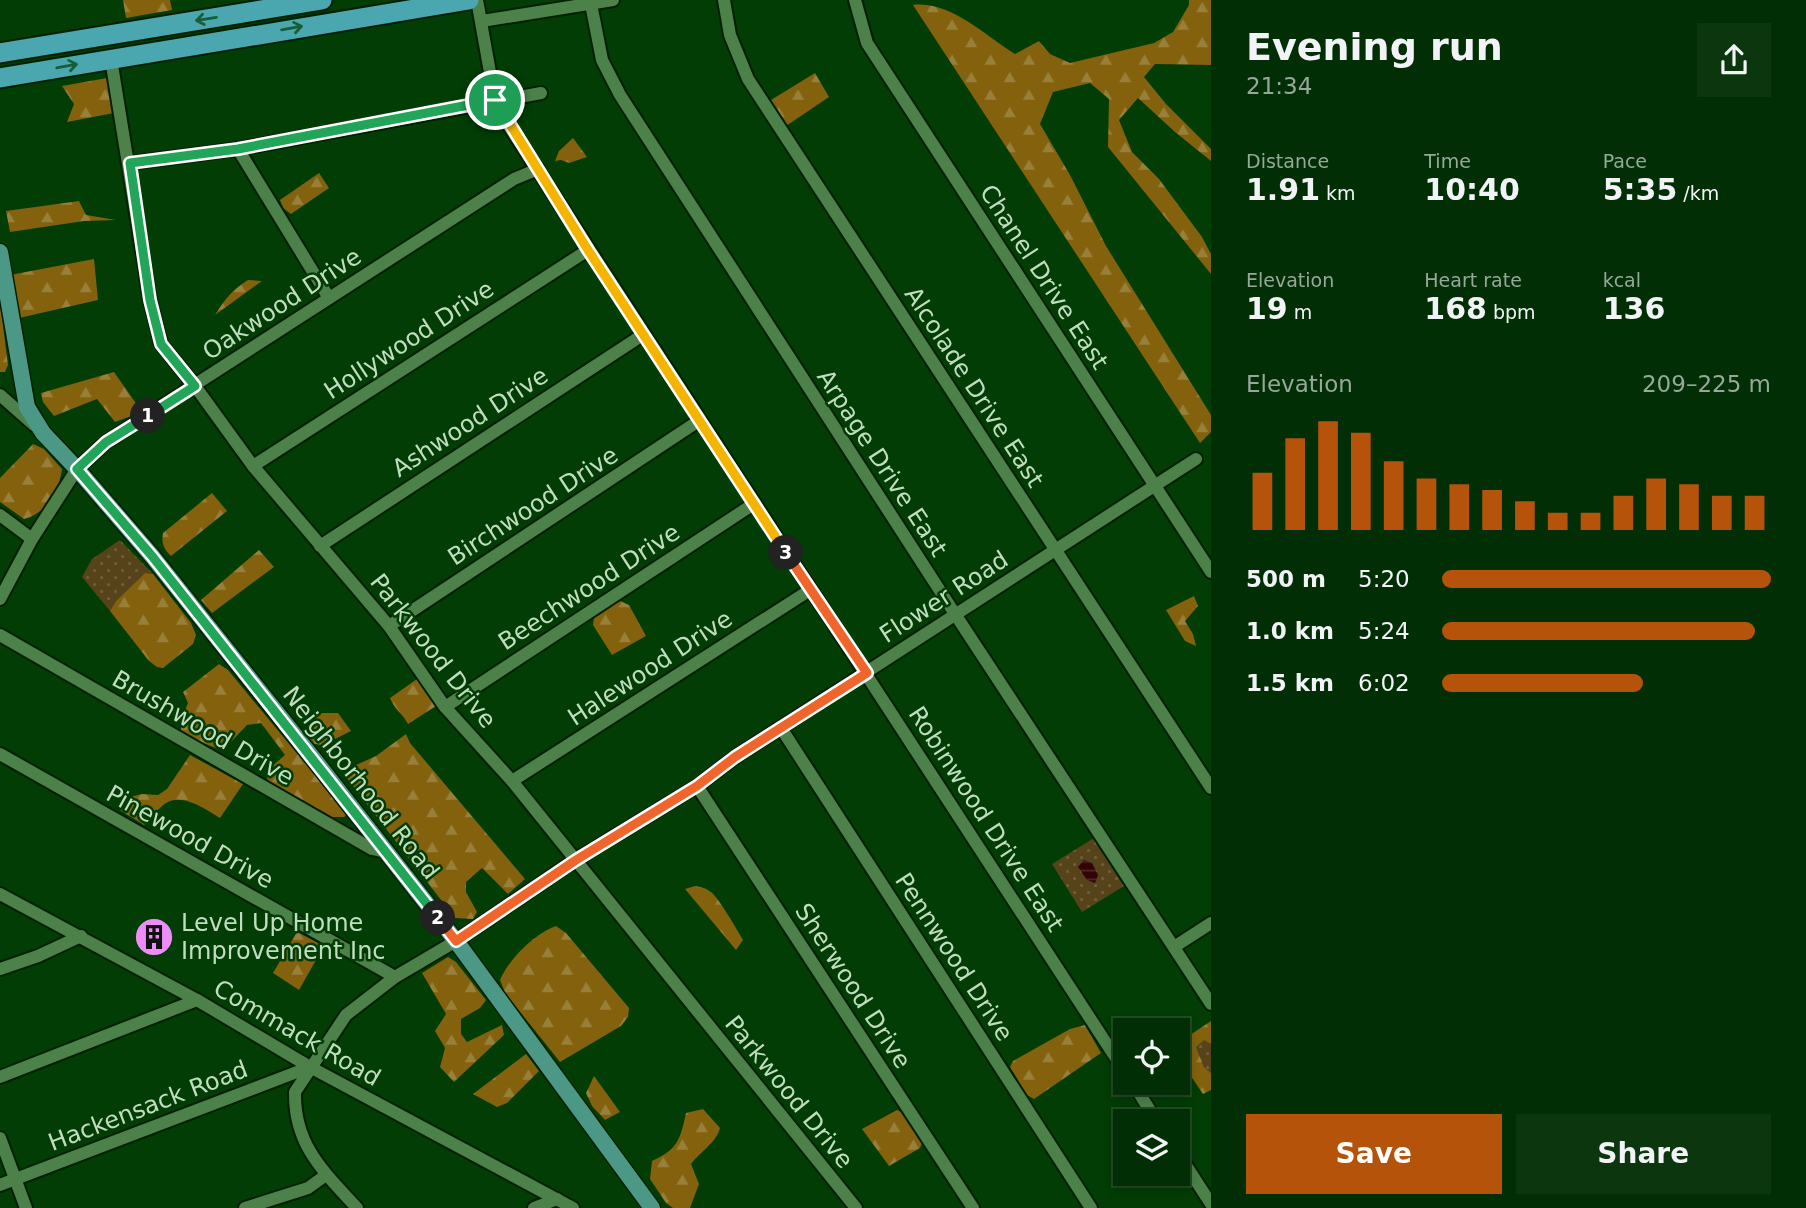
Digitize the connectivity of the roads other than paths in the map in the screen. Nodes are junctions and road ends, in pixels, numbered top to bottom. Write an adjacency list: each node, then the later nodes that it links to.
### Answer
1 (322, 0): 9 (highway, one-way to 9)
2 (469, 0): 10 (highway, one-way to 2)
3 (477, 0): 8 (street)
4 (613, 0): 7 (street)
5 (724, 0): 34 (street, Alcolade Drive East)
6 (855, 0): 29 (street, Chanel Drive East)
7 (591, 4): 8 (street); 38 (street, Arpage Drive East)
8 (482, 21): 13 (street)
9 (0, 53)
10 (111, 59): 11 (highway, one-way to 10); 15 (street, Parkwood Drive)
11 (0, 78)
12 (541, 93): 13 (street)
13 (495, 100): 14 (street); 16 (street, Robinwood Drive East)
14 (238, 149): 15 (street); 19 (street)
15 (130, 163): 21 (street, Parkwood Drive)
16 (538, 169): 17 (street, Robinwood Drive East); 19 (street, Oakwood Drive)
17 (588, 250): 20 (street, Robinwood Drive East); 27 (street, Hollywood Drive)
18 (0, 252): 22 (main road, Neighborhood Road)
19 (329, 298): 21 (street, Oakwood Drive)
20 (644, 334): 24 (street, Robinwood Drive East); 33 (street, Ashwood Drive)
21 (195, 386): 27 (street, Parkwood Drive); 28 (street, Oakwood Drive)
22 (24, 392): 23 (street); 25 (main road, Neighborhood Road)
23 (0, 393): 25 (street)
24 (700, 420): 30 (street, Robinwood Drive East); 39 (street, Birchwood Drive)
25 (43, 433): 28 (main road, Neighborhood Road)
26 (1196, 459): 29 (street, Flower Road)
27 (253, 466): 33 (street, Parkwood Drive)
28 (77, 469): 32 (street, Oakwood Drive); 48 (main road, Neighborhood Road)
29 (1155, 486): 34 (street, Flower Road); 35 (street, Chanel Drive East)
30 (755, 503): 36 (street, Robinwood Drive East); 42 (street, Beechwood Drive)
31 (0, 515): 32 (street)
32 (32, 539): 37 (street, Oakwood Drive)
33 (320, 546): 39 (street, Parkwood Drive)
34 (1055, 549): 38 (street, Flower Road); 47 (street, Alcolade Drive East)
35 (1211, 572)
36 (810, 590): 41 (street, Robinwood Drive East); 45 (street, Halewood Drive)
37 (0, 599)
38 (955, 614): 41 (street, Flower Road); 54 (street, Arpage Drive East)
39 (389, 626): 42 (street, Parkwood Drive)
40 (0, 635): 48 (street, Brushwood Drive)
41 (867, 673): 43 (street, Flower Road); 59 (street, Robinwood Drive East)
42 (445, 707): 45 (street, Parkwood Drive)
43 (781, 728): 46 (street, Flower Road); 77 (street, Pennwood Drive)
44 (0, 754): 56 (street, Pinewood Drive)
45 (512, 781): 49 (street, Parkwood Drive)
46 (697, 786): 49 (street, Flower Road); 76 (street, Sherwood Drive)
47 (1211, 788)
48 (386, 852): 53 (main road, Neighborhood Road)
49 (576, 860): 53 (street, Flower Road); 75 (street, Parkwood Drive)
50 (0, 894): 52 (street, Commack Road)
51 (1211, 923): 54 (street)
52 (81, 936): 55 (street); 57 (street, Commack Road)
53 (456, 941): 56 (street, Flower Road); 74 (main road, Neighborhood Road)
54 (1174, 947): 58 (street, Arpage Drive East)
55 (0, 969)
56 (395, 977): 60 (street, Flower Road)
57 (197, 1000): 60 (street, Commack Road); 61 (street)
58 (1211, 1004)
59 (1113, 1053)
60 (310, 1067): 64 (street, Flower Road); 65 (street, Hackensack Road); 67 (street, Commack Road)
61 (0, 1077)
62 (0, 1138): 65 (street)
63 (1190, 1172): 68 (street)
64 (326, 1175): 70 (street); 71 (street, Flower Road)
65 (15, 1179): 66 (street, Hackensack Road); 69 (street)
66 (0, 1185)
67 (557, 1199): 72 (street); 73 (street, Commack Road)
68 (1211, 1204)
69 (26, 1208)
70 (245, 1208)
71 (356, 1208)
72 (534, 1208)
73 (573, 1208)
74 (652, 1208)
75 (856, 1208)
76 (973, 1208)
77 (1091, 1208)

